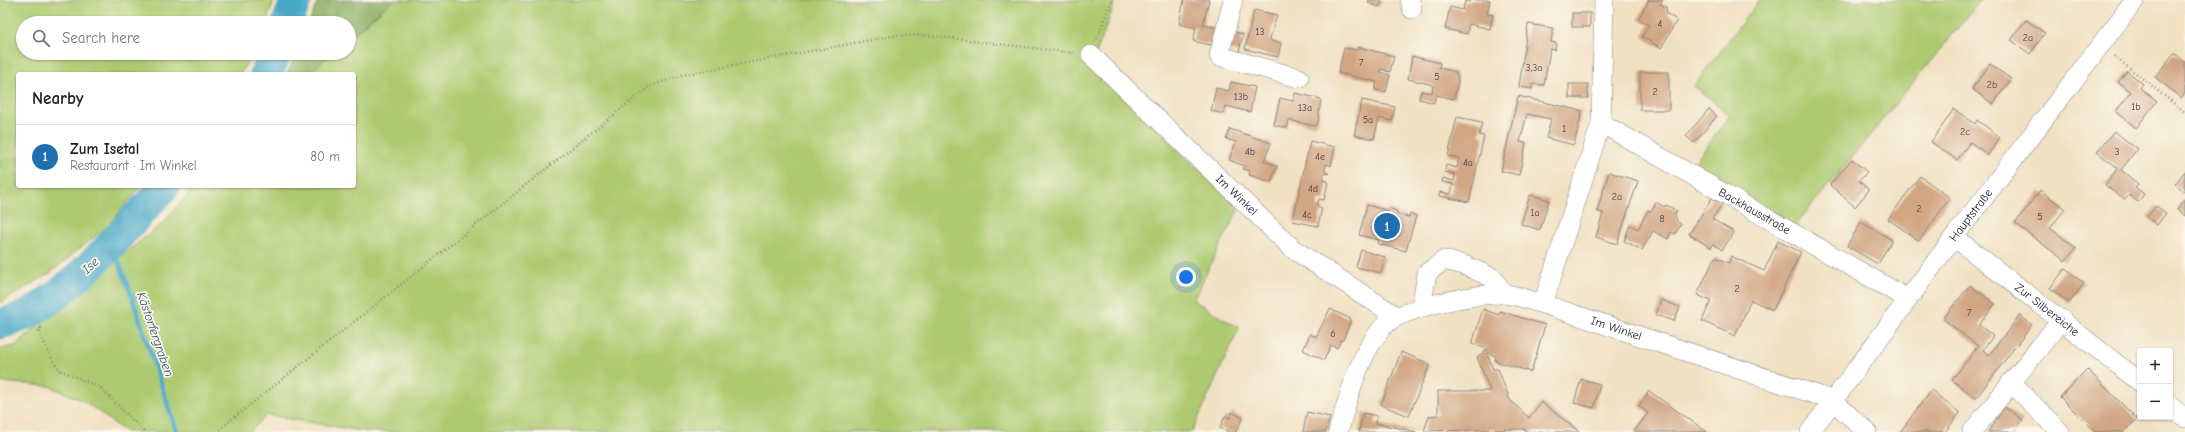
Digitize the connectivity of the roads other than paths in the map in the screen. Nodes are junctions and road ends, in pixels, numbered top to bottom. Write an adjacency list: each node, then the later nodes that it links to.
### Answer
1 (1233, 0): 5 (street)
2 (1604, 0): 6 (street)
3 (2135, 0): 7 (street, Hauptstraße)
4 (1091, 55): 12 (street, Im Winkel)
5 (1299, 78)
6 (1601, 122): 9 (street, Backhausstraße); 10 (street)
7 (1954, 237): 9 (street, Hauptstraße); 13 (street, Zur Silbereiche)
8 (1504, 294): 10 (street, Im Winkel); 11 (street, Im Winkel); 11 (street)
9 (1908, 300): 16 (street, Hauptstraße)
10 (1543, 304): 16 (street, Im Winkel)
11 (1421, 308): 12 (street, Im Winkel)
12 (1396, 316): 19 (street, Im Winkel)
13 (2062, 319): 14 (street, Zur Silbereiche); 15 (street)
14 (2137, 380)
15 (2011, 382): 22 (street); 23 (street)
16 (1832, 400): 20 (street, Hauptstraße); 21 (street)
17 (2173, 408): 18 (street)
18 (2185, 418)
19 (1338, 432)
20 (1810, 432)
21 (1867, 432)
22 (1972, 432)
23 (2060, 432)

